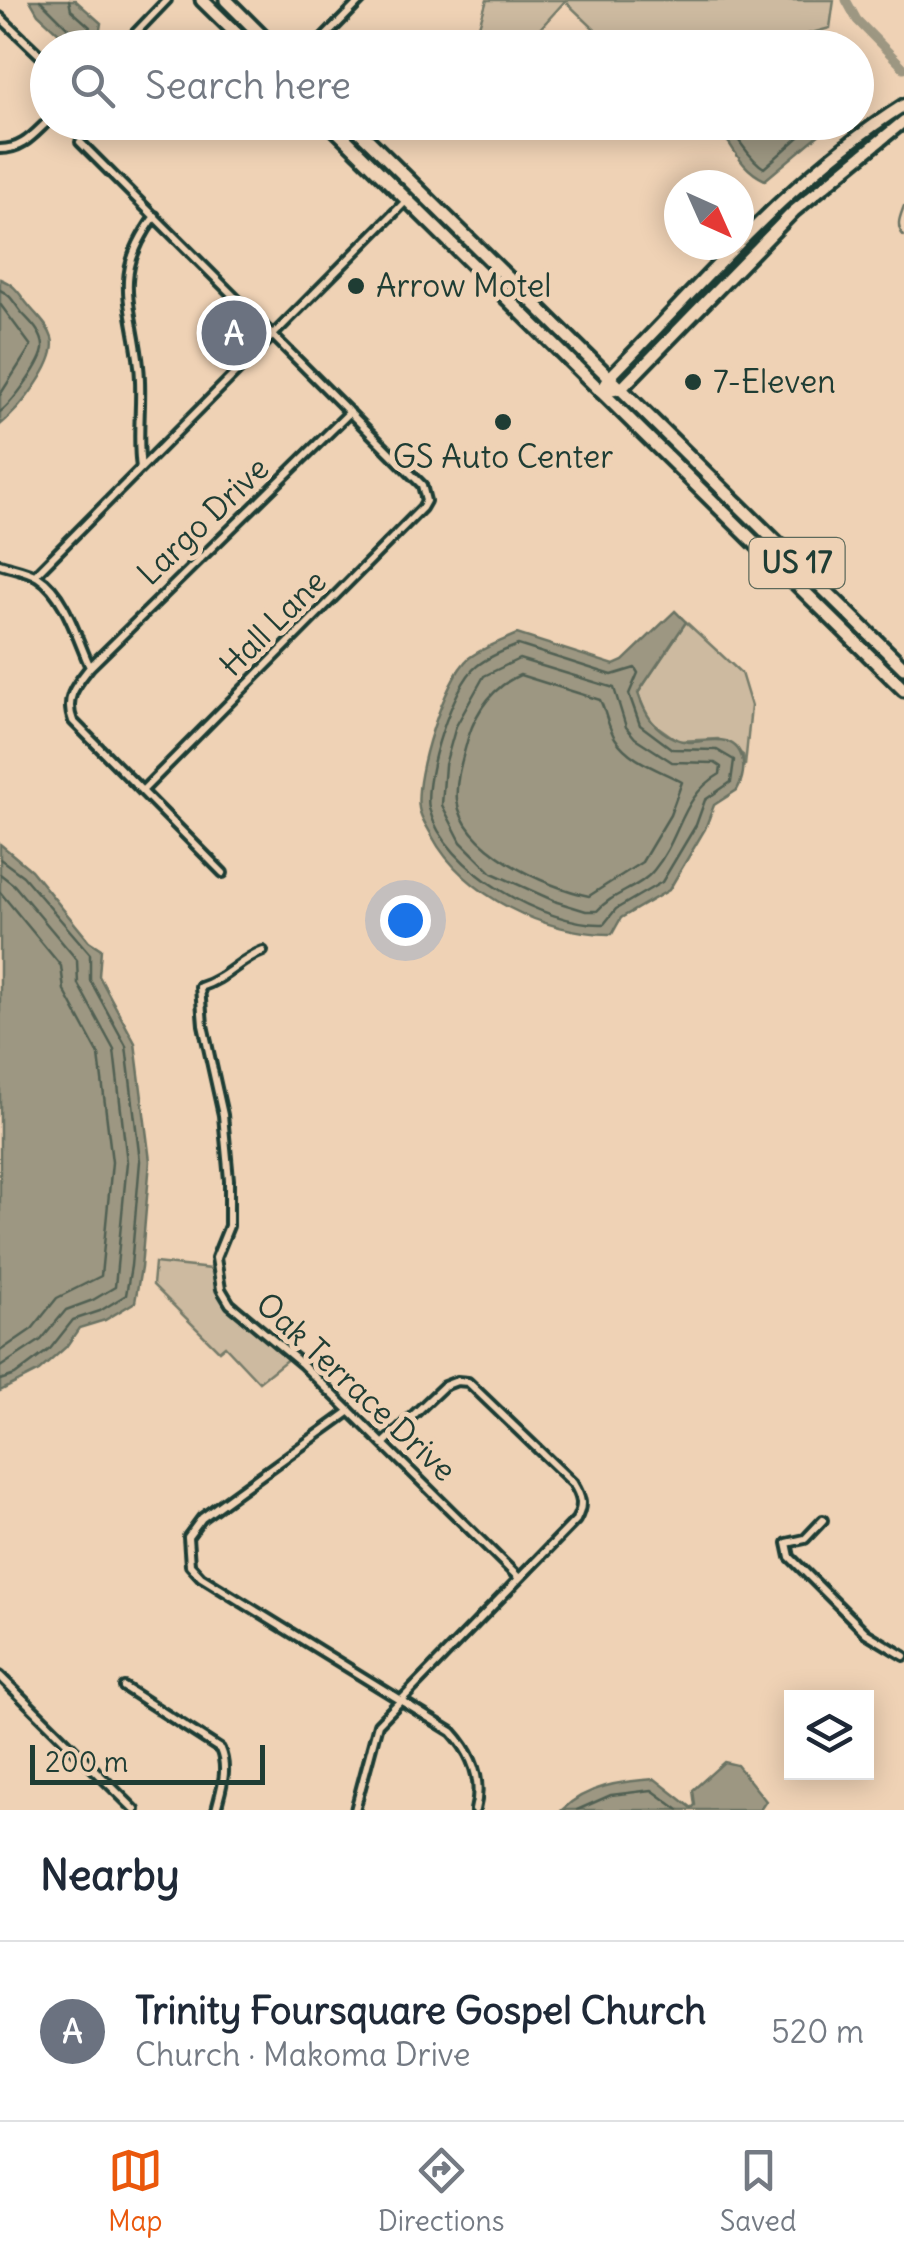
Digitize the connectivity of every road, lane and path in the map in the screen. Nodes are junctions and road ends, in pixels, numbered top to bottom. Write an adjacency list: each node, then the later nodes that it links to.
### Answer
1 (168, 0): 6 (street)
2 (202, 0): 7 (main road)
3 (226, 0): 8 (main road)
4 (361, 0): 9 (street)
5 (0, 17): 10 (street)
6 (139, 30)
7 (233, 30)
8 (256, 30)
9 (332, 30)
10 (30, 46)
11 (904, 104): 13 (main road)
12 (904, 121): 22 (main road)
13 (874, 123)
14 (30, 138): 19 (street)
15 (346, 140): 20 (main road, US 17)
16 (368, 140): 27 (main road, US 17)
17 (853, 140): 21 (main road)
18 (80, 142): 23 (street)
19 (0, 149)
20 (407, 200): 26 (street); 29 (main road, US 17)
21 (783, 200): 22 (street); 24 (main road)
22 (794, 211): 25 (main road)
23 (155, 216): 26 (street); 31 (street)
24 (710, 275): 25 (street); 27 (main road)
25 (721, 286): 28 (main road)
26 (274, 334): 30 (street); 31 (street)
27 (610, 377): 28 (main road, US 17); 29 (main road)
28 (621, 388): 29 (main road); 35 (main road, US 17)
29 (601, 392): 34 (main road, US 17)
30 (350, 412): 36 (street, Largo Drive); 38 (street, Hall Lane)
31 (141, 469): 33 (street)
32 (0, 564): 33 (street)
33 (35, 575): 36 (street)
34 (862, 649): 35 (main road); 37 (main road, US 17)
35 (899, 663)
36 (90, 666): 38 (street, Largo Drive)
37 (904, 690)
38 (142, 791): 39 (street, Largo Drive)
39 (223, 873)
40 (263, 951): 41 (street, Oak Terrace Drive)
41 (350, 1411): 42 (street, Oak Terrace Drive); 48 (street)
42 (383, 1444): 44 (street, Oak Terrace Drive); 44 (street)
43 (824, 1520): 45 (street)
44 (519, 1578): 48 (street)
45 (904, 1656)
46 (0, 1676): 49 (street)
47 (124, 1687): 50 (street)
48 (401, 1699): 51 (street); 52 (street)
49 (135, 1810)
50 (216, 1810)
51 (355, 1810)
52 (476, 1810)

